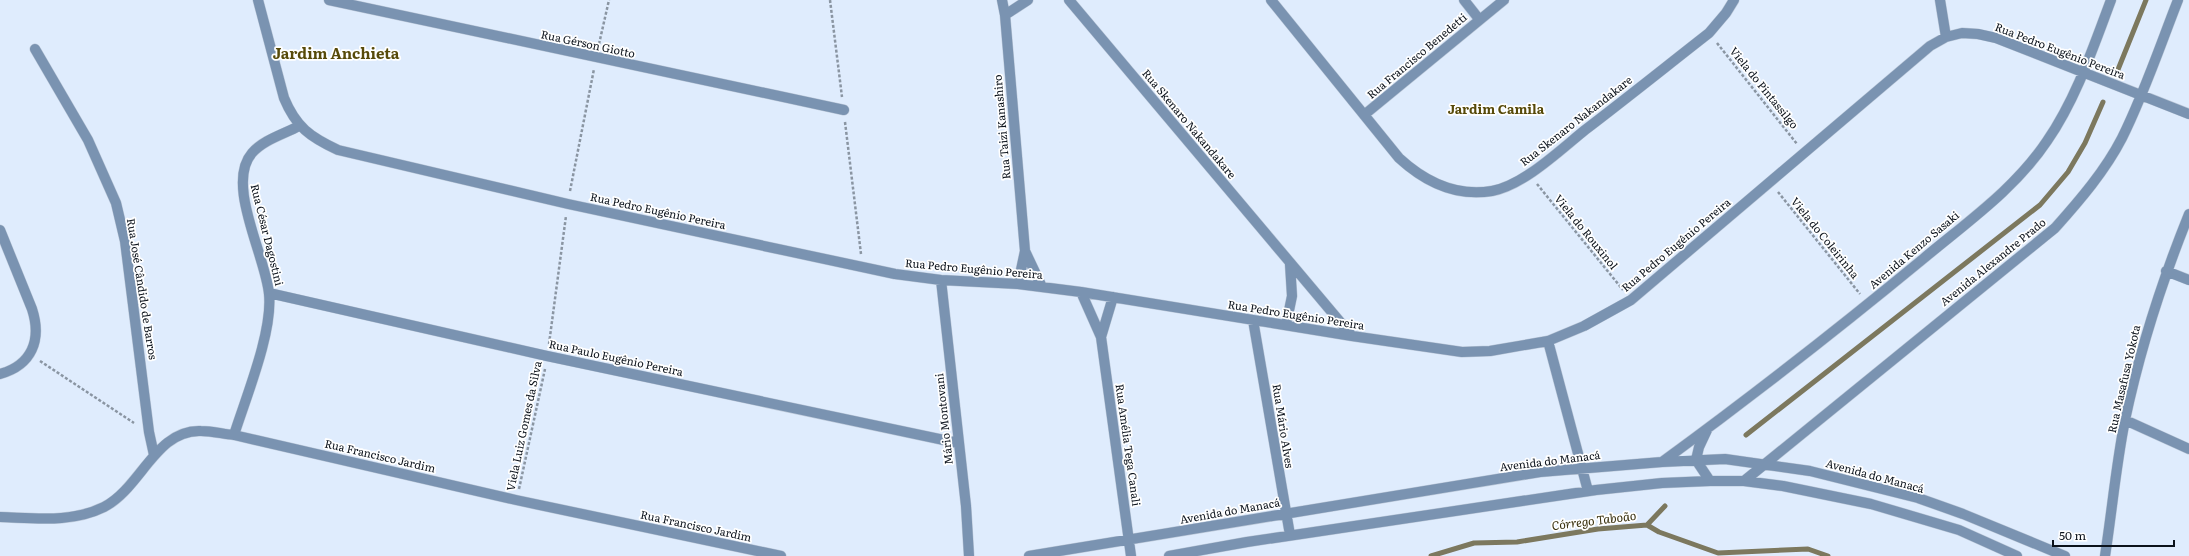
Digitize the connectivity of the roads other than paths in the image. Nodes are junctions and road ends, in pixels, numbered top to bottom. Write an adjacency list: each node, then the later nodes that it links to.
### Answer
1 (258, 0): 22 (street)
2 (329, 0): 19 (street, Rua Gérson Giotto)
3 (1002, 0): 13 (street, Rua Taizi Kanashiro)
4 (1028, 0): 13 (street)
5 (1069, 0): 26 (street, Rua Skenaro Nakandakare)
6 (1271, 0): 21 (street, Rua Skenaro Nakandakare)
7 (1464, 0): 14 (street)
8 (1504, 0): 14 (street, Rua Francisco Benedetti)
9 (1734, 0): 21 (street, Rua Skenaro Nakandakare)
10 (1940, 0): 15 (street)
11 (2111, 0): 17 (street, Avenida Kenzo Sasaki)
12 (2178, 0): 18 (street, Avenida Alexandre Prado)
13 (1005, 15): 25 (street, Rua Taizi Kanashiro)
14 (1479, 19): 21 (street, Rua Francisco Benedetti)
15 (1946, 37): 17 (street, Rua Pedro Eugênio Pereira); 39 (street, Rua Pedro Eugênio Pereira)
16 (35, 49): 46 (street, Rua José Cândido de Barros)
17 (2083, 73): 18 (street, Rua Pedro Eugênio Pereira); 42 (street, Avenida Kenzo Sasaki)
18 (2140, 96): 20 (street, Rua Pedro Eugênio Pereira); 49 (street, Avenida Alexandre Prado)
19 (844, 110)
20 (2189, 114)
21 (1364, 115)
22 (299, 126): 28 (street, Rua Pedro Eugênio Pereira); 33 (street, Rua César Dagostini)
23 (2189, 214): 27 (street, Rua Masafusa Yokota)
24 (0, 230): 40 (street)
25 (1025, 251): 30 (street, Rua Taizi Kanashiro); 31 (street, Rua Taizi Kanashiro)
26 (1290, 264): 36 (street); 37 (street, Rua Skenaro Nakandakare)
27 (2166, 271): 29 (street); 41 (street, Rua Masafusa Yokota)
28 (941, 280): 30 (street, Rua Pedro Eugênio Pereira); 44 (street, Mário Montovani)
29 (2189, 280)
30 (1018, 284): 31 (street, Rua Pedro Eugênio Pereira)
31 (1042, 287): 32 (street, Rua Pedro Eugênio Pereira)
32 (1081, 292): 34 (street, Rua Pedro Eugênio Pereira); 38 (street, Rua Amélia Tega Canali)
33 (269, 293): 43 (street, Rua César Dagostini); 44 (street, Rua Paulo Eugênio Pereira)
34 (1113, 297): 35 (street, Rua Pedro Eugênio Pereira); 38 (street, Rua Amélia Tega Canali)
35 (1253, 320): 36 (street, Rua Pedro Eugênio Pereira); 54 (street, Rua Mário Alves)
36 (1286, 325): 37 (street, Rua Pedro Eugênio Pereira)
37 (1352, 336): 39 (street, Rua Pedro Eugênio Pereira)
38 (1101, 337): 57 (street, Rua Amélia Tega Canali)
39 (1548, 341): 50 (street)
40 (0, 374)
41 (2125, 420): 45 (street); 65 (street, Rua Masafusa Yokota)
42 (1708, 428): 47 (street); 48 (street, Avenida Kenzo Sasaki)
43 (234, 435): 46 (street, Rua Francisco Jardim); 58 (street, Rua Francisco Jardim)
44 (958, 443): 59 (street, Mário Montovani)
45 (2189, 448)
46 (154, 455): 55 (street, Rua Francisco Jardim)
47 (1696, 460): 48 (street, Avenida do Manacá); 49 (street, Avenida do Manacá); 51 (street)
48 (1662, 462): 50 (street, Avenida do Manacá)
49 (1766, 464): 52 (street, Avenida Alexandre Prado); 64 (street, Avenida do Manacá)
50 (1582, 468): 53 (street); 54 (street, Avenida do Manacá)
51 (1710, 481): 52 (street); 53 (street)
52 (1744, 481): 63 (street)
53 (1588, 491): 56 (street)
54 (1284, 513): 56 (street, Rua Mário Alves); 57 (street, Avenida do Manacá)
55 (0, 517)
56 (1290, 536): 62 (street)
57 (1129, 540): 60 (street, Avenida do Manacá); 61 (street, Rua Amélia Tega Canali)
58 (781, 556)
59 (969, 556)
60 (1030, 556)
61 (1131, 556)
62 (1169, 556)
63 (2017, 556)
64 (2065, 556)
65 (2105, 556)

